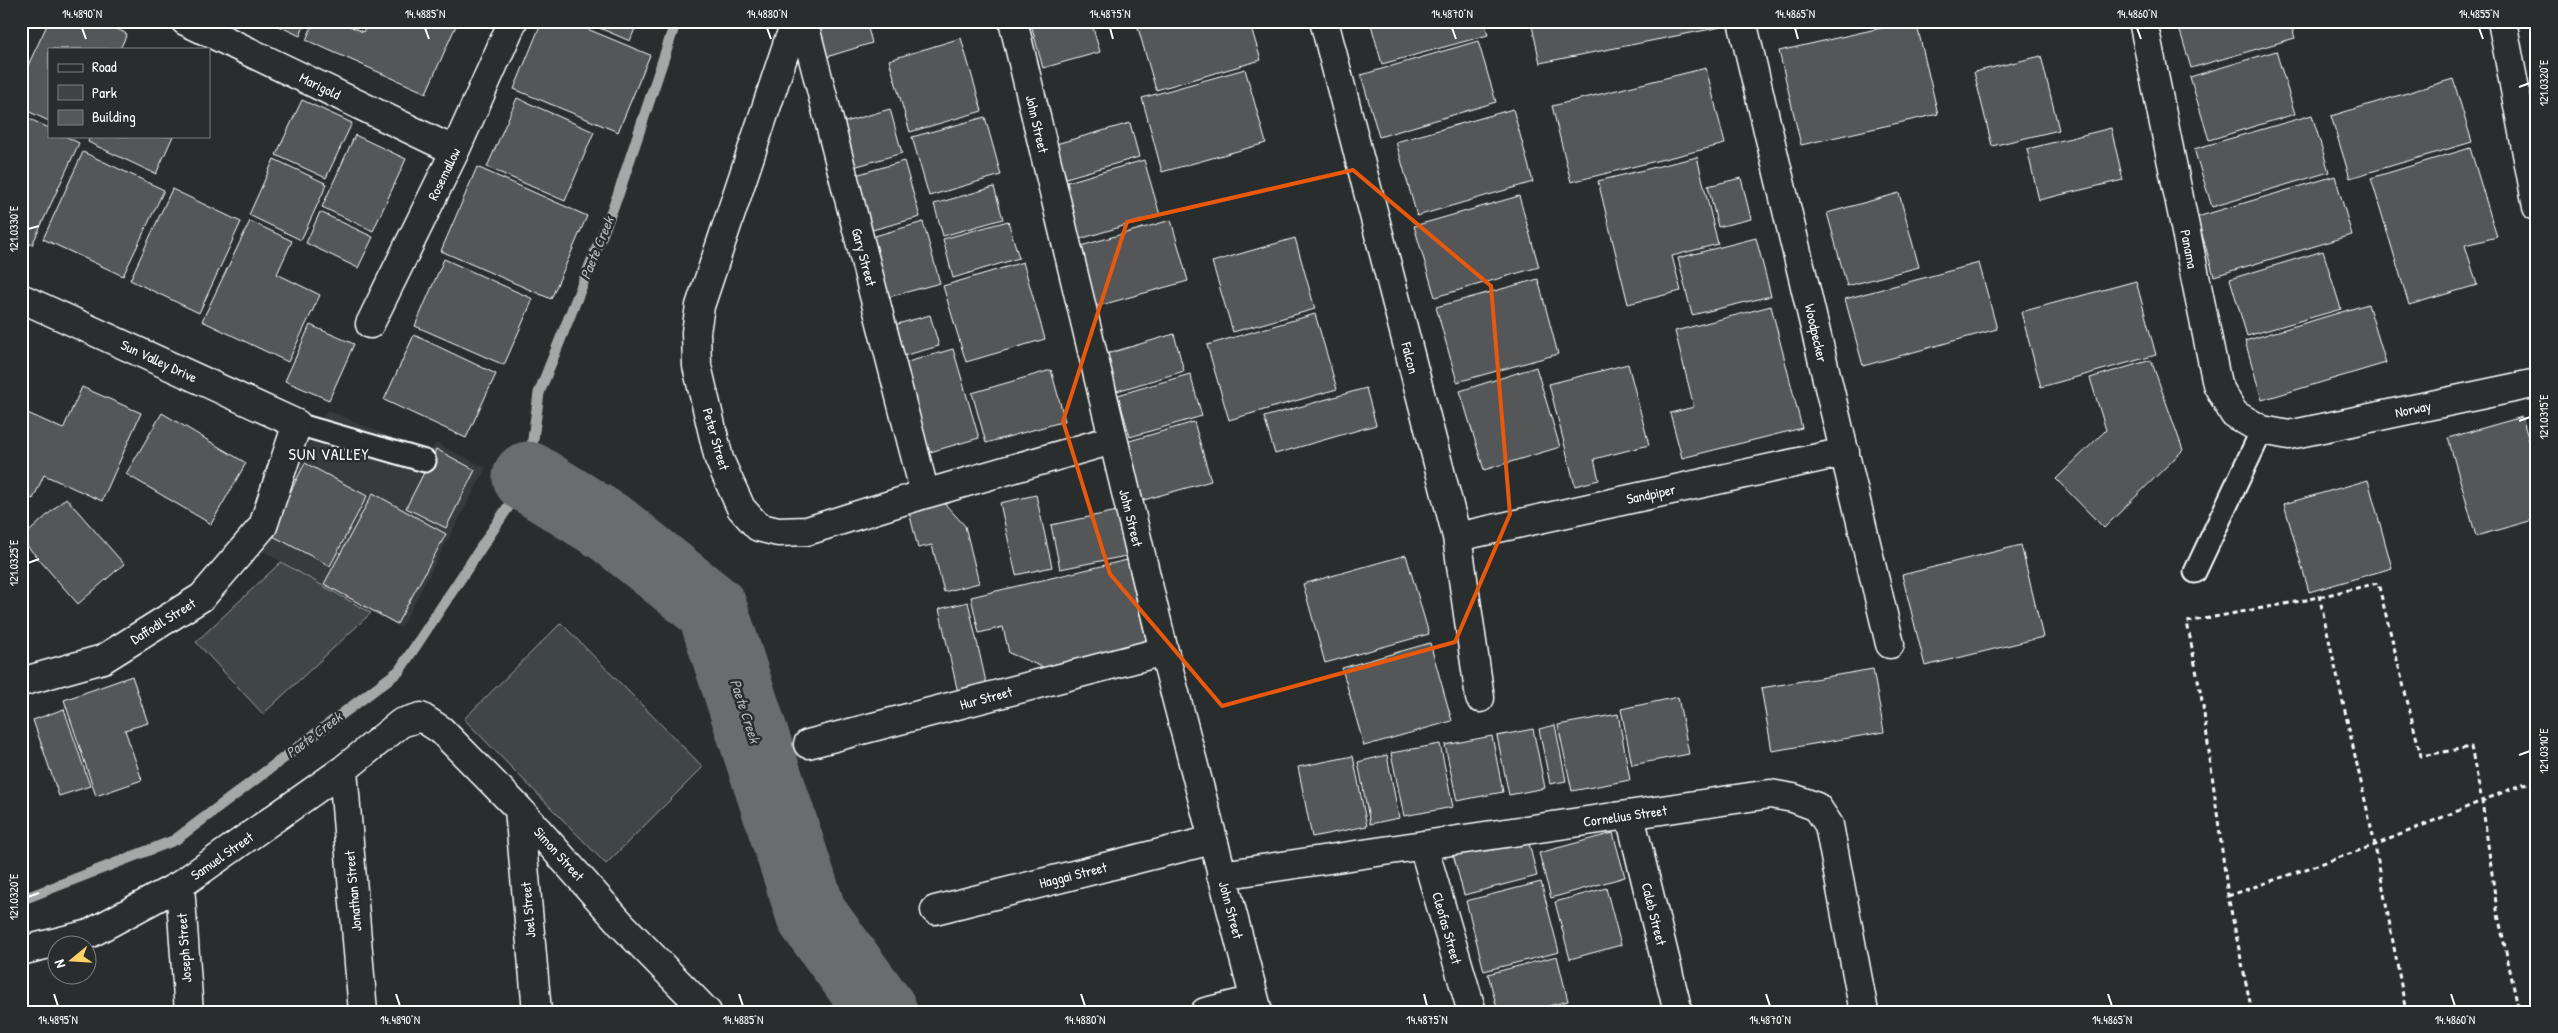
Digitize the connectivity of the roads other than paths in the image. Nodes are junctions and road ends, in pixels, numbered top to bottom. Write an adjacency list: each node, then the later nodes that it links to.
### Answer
1 (185, 21): 9 (street, Marigold)
2 (513, 21): 9 (street, Rosemallow)
3 (799, 21): 20 (street, Gary Street); 20 (street, Peter Street)
4 (1013, 21): 17 (street, John Street)
5 (1324, 21): 21 (street, Falcon)
6 (1742, 21): 18 (street, Woodpecker)
7 (2143, 21): 15 (street, Panama)
8 (2502, 21): 10 (street)
9 (455, 151): 12 (street, Rosemallow)
10 (2537, 207)
11 (21, 298): 14 (street, Sun Valley Drive)
12 (370, 324)
13 (2537, 383): 16 (street, Norway)
14 (297, 424): 19 (lane); 25 (street, Daffodil Street)
15 (2262, 430): 16 (street, Panama); 22 (lane)
16 (2289, 435)
17 (1112, 440): 20 (street, Peter Street); 24 (street, John Street)
18 (1845, 452): 21 (street, Sandpiper); 23 (street, Woodpecker)
19 (425, 461)
20 (926, 494)
21 (1456, 536): 26 (street, Falcon)
22 (2195, 572)
23 (1890, 644)
24 (1164, 651): 28 (street, Hur Street); 32 (street, John Street)
25 (21, 682)
26 (1480, 698)
27 (402, 723): 29 (street, Samuel Street); 30 (street, Simon Street)
28 (808, 744)
29 (343, 770): 35 (street, Samuel Street); 40 (street, Jonathan Street)
30 (519, 809): 41 (street, Joel Street); 42 (street, Simon Street)
31 (1630, 816): 33 (street, Cornelius Street); 45 (street, Caleb Street); 46 (street, Cornelius Street)
32 (1212, 840): 34 (street, John Street); 36 (street, Haggai Street)
33 (1423, 845): 34 (street, Cornelius Street); 44 (street, Cleofas Street)
34 (1221, 875): 38 (street, John Street)
35 (180, 885): 37 (street, Samuel Street); 39 (street, Joseph Street)
36 (935, 910)
37 (21, 951)
38 (1256, 1006): 43 (street)
39 (189, 1012)
40 (363, 1012)
41 (537, 1012)
42 (707, 1012)
43 (1205, 1012)
44 (1472, 1012)
45 (1678, 1012)
46 (1864, 1012)

